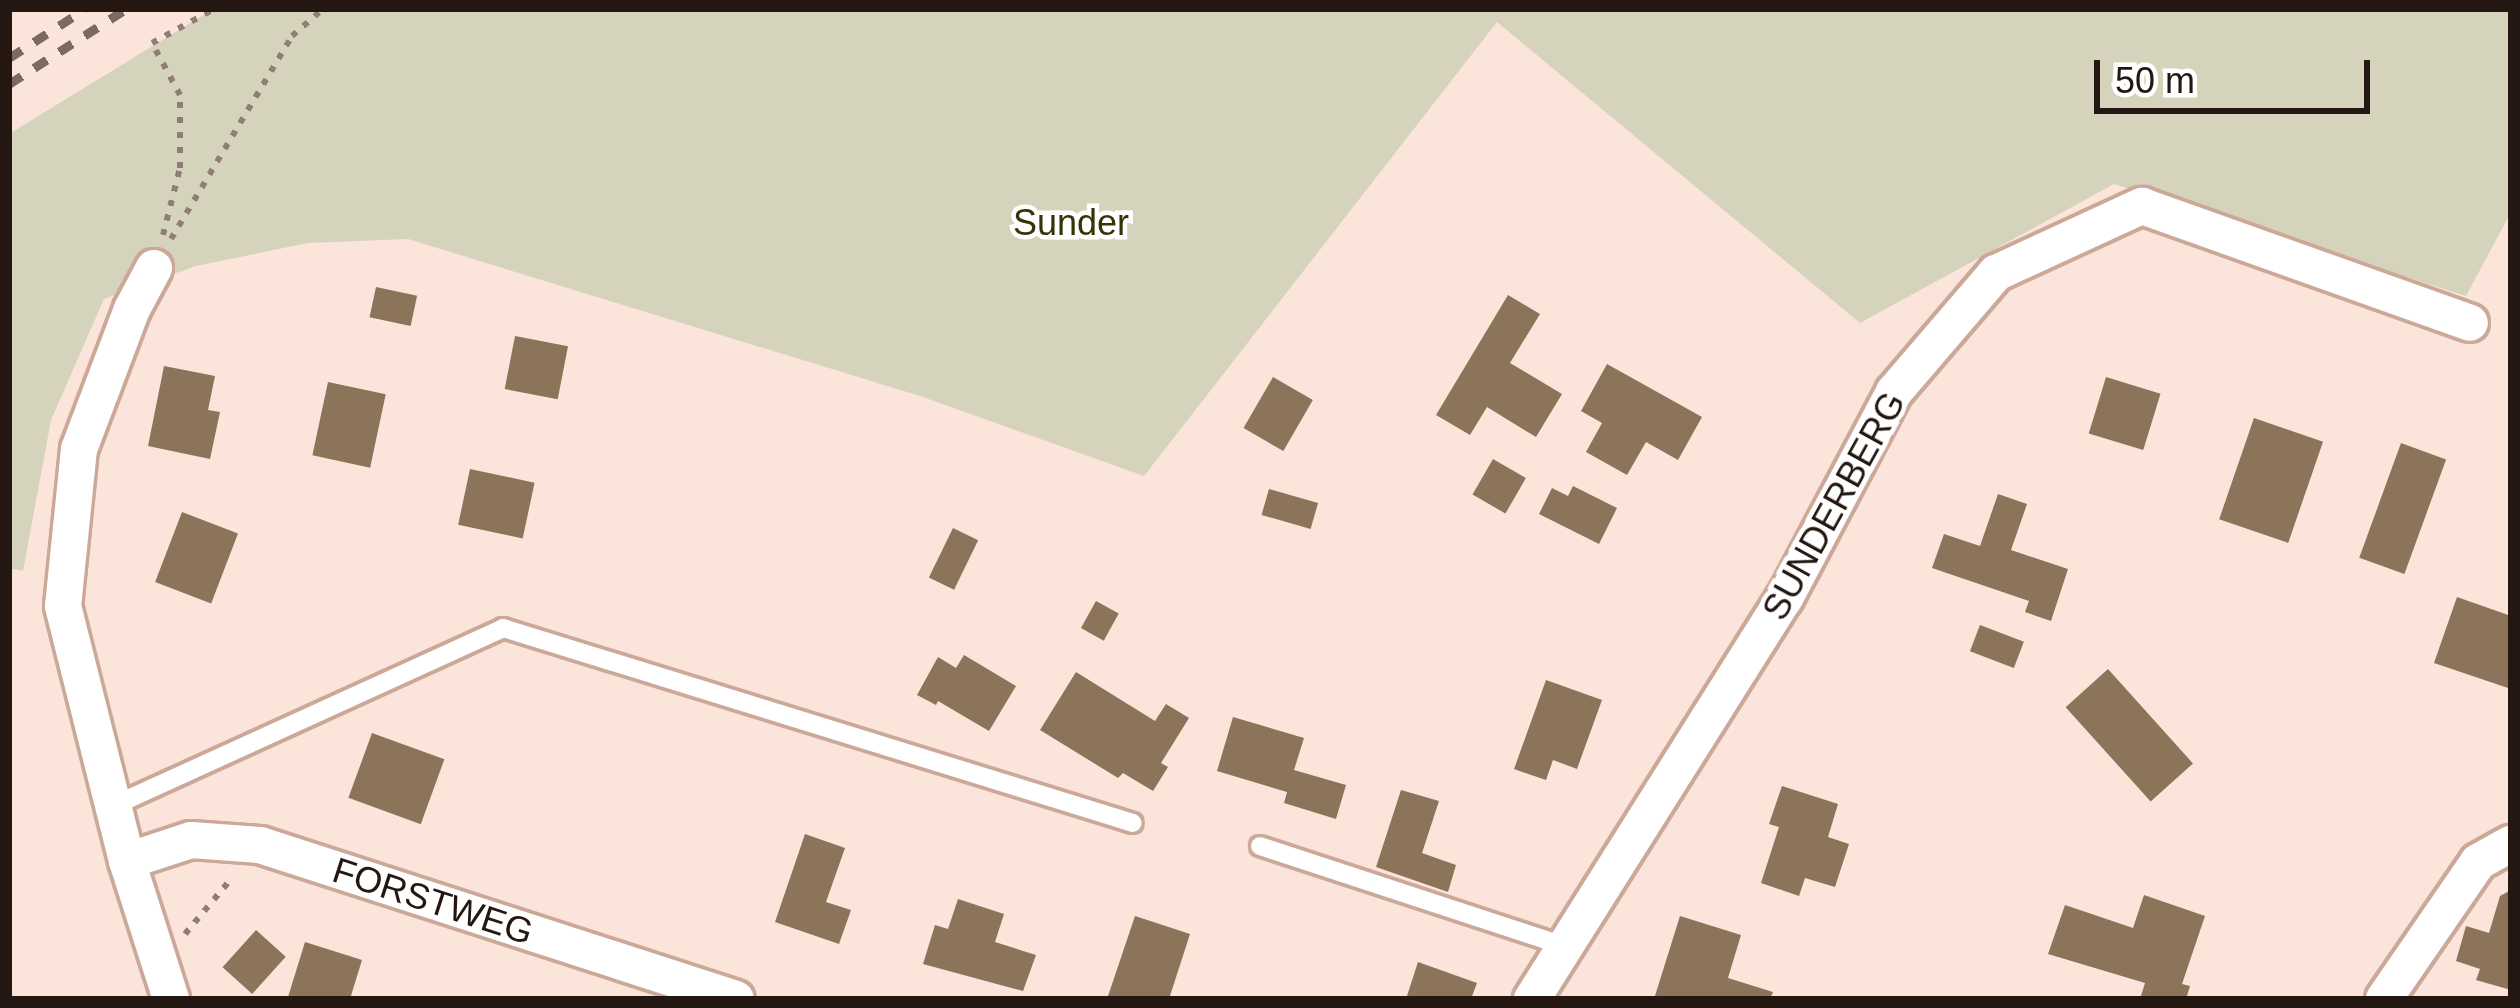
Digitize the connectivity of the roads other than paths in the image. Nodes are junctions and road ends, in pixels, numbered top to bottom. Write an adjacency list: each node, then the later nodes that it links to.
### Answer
1 (154, 268): 3 (street)
2 (2470, 323): 8 (street, SUNDERBERG)
3 (113, 806): 4 (lane); 7 (street)
4 (1132, 823)
5 (2511, 844): 12 (street)
6 (1259, 846): 8 (lane)
7 (127, 861): 9 (street); 10 (street, FORSTWEG)
8 (1565, 946): 11 (street, SUNDERBERG)
9 (165, 981)
10 (736, 999)
11 (1532, 999)
12 (2384, 999)

